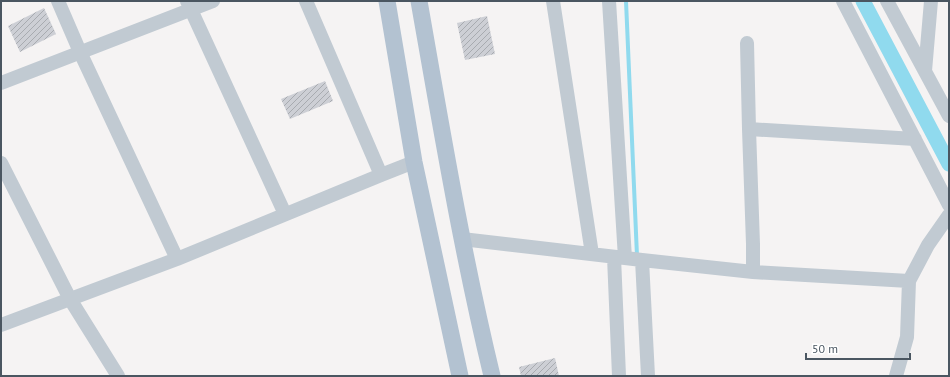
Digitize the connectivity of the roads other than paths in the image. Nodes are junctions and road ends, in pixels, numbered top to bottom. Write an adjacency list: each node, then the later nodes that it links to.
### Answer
1 (58, 1): 13 (street)
2 (213, 1): 11 (street)
3 (306, 1): 21 (street)
4 (387, 1): 19 (main road)
5 (419, 1): 25 (main road)
6 (553, 1): 26 (street)
7 (609, 1): 28 (street)
8 (843, 1): 18 (street)
9 (887, 1): 14 (street)
10 (931, 1): 14 (street)
11 (189, 5): 13 (street); 23 (street)
12 (747, 43): 17 (street)
13 (80, 52): 15 (street); 27 (street)
14 (925, 71): 16 (street)
15 (1, 83)
16 (949, 116)
17 (749, 129): 18 (street); 29 (street)
18 (915, 139): 22 (street)
19 (414, 162): 21 (street); 34 (main road)
20 (1, 163): 31 (street)
21 (381, 175): 23 (street)
22 (949, 205)
23 (285, 214): 27 (street)
24 (949, 215): 30 (street)
25 (462, 239): 26 (street); 35 (main road)
26 (592, 254): 28 (street)
27 (176, 259): 31 (street)
28 (630, 259): 29 (street); 36 (street); 37 (street)
29 (753, 272): 30 (street)
30 (909, 281): 38 (street)
31 (70, 299): 32 (street); 33 (street)
32 (1, 325)
33 (118, 376)
34 (460, 376)
35 (492, 376)
36 (619, 376)
37 (648, 376)
38 (896, 376)

